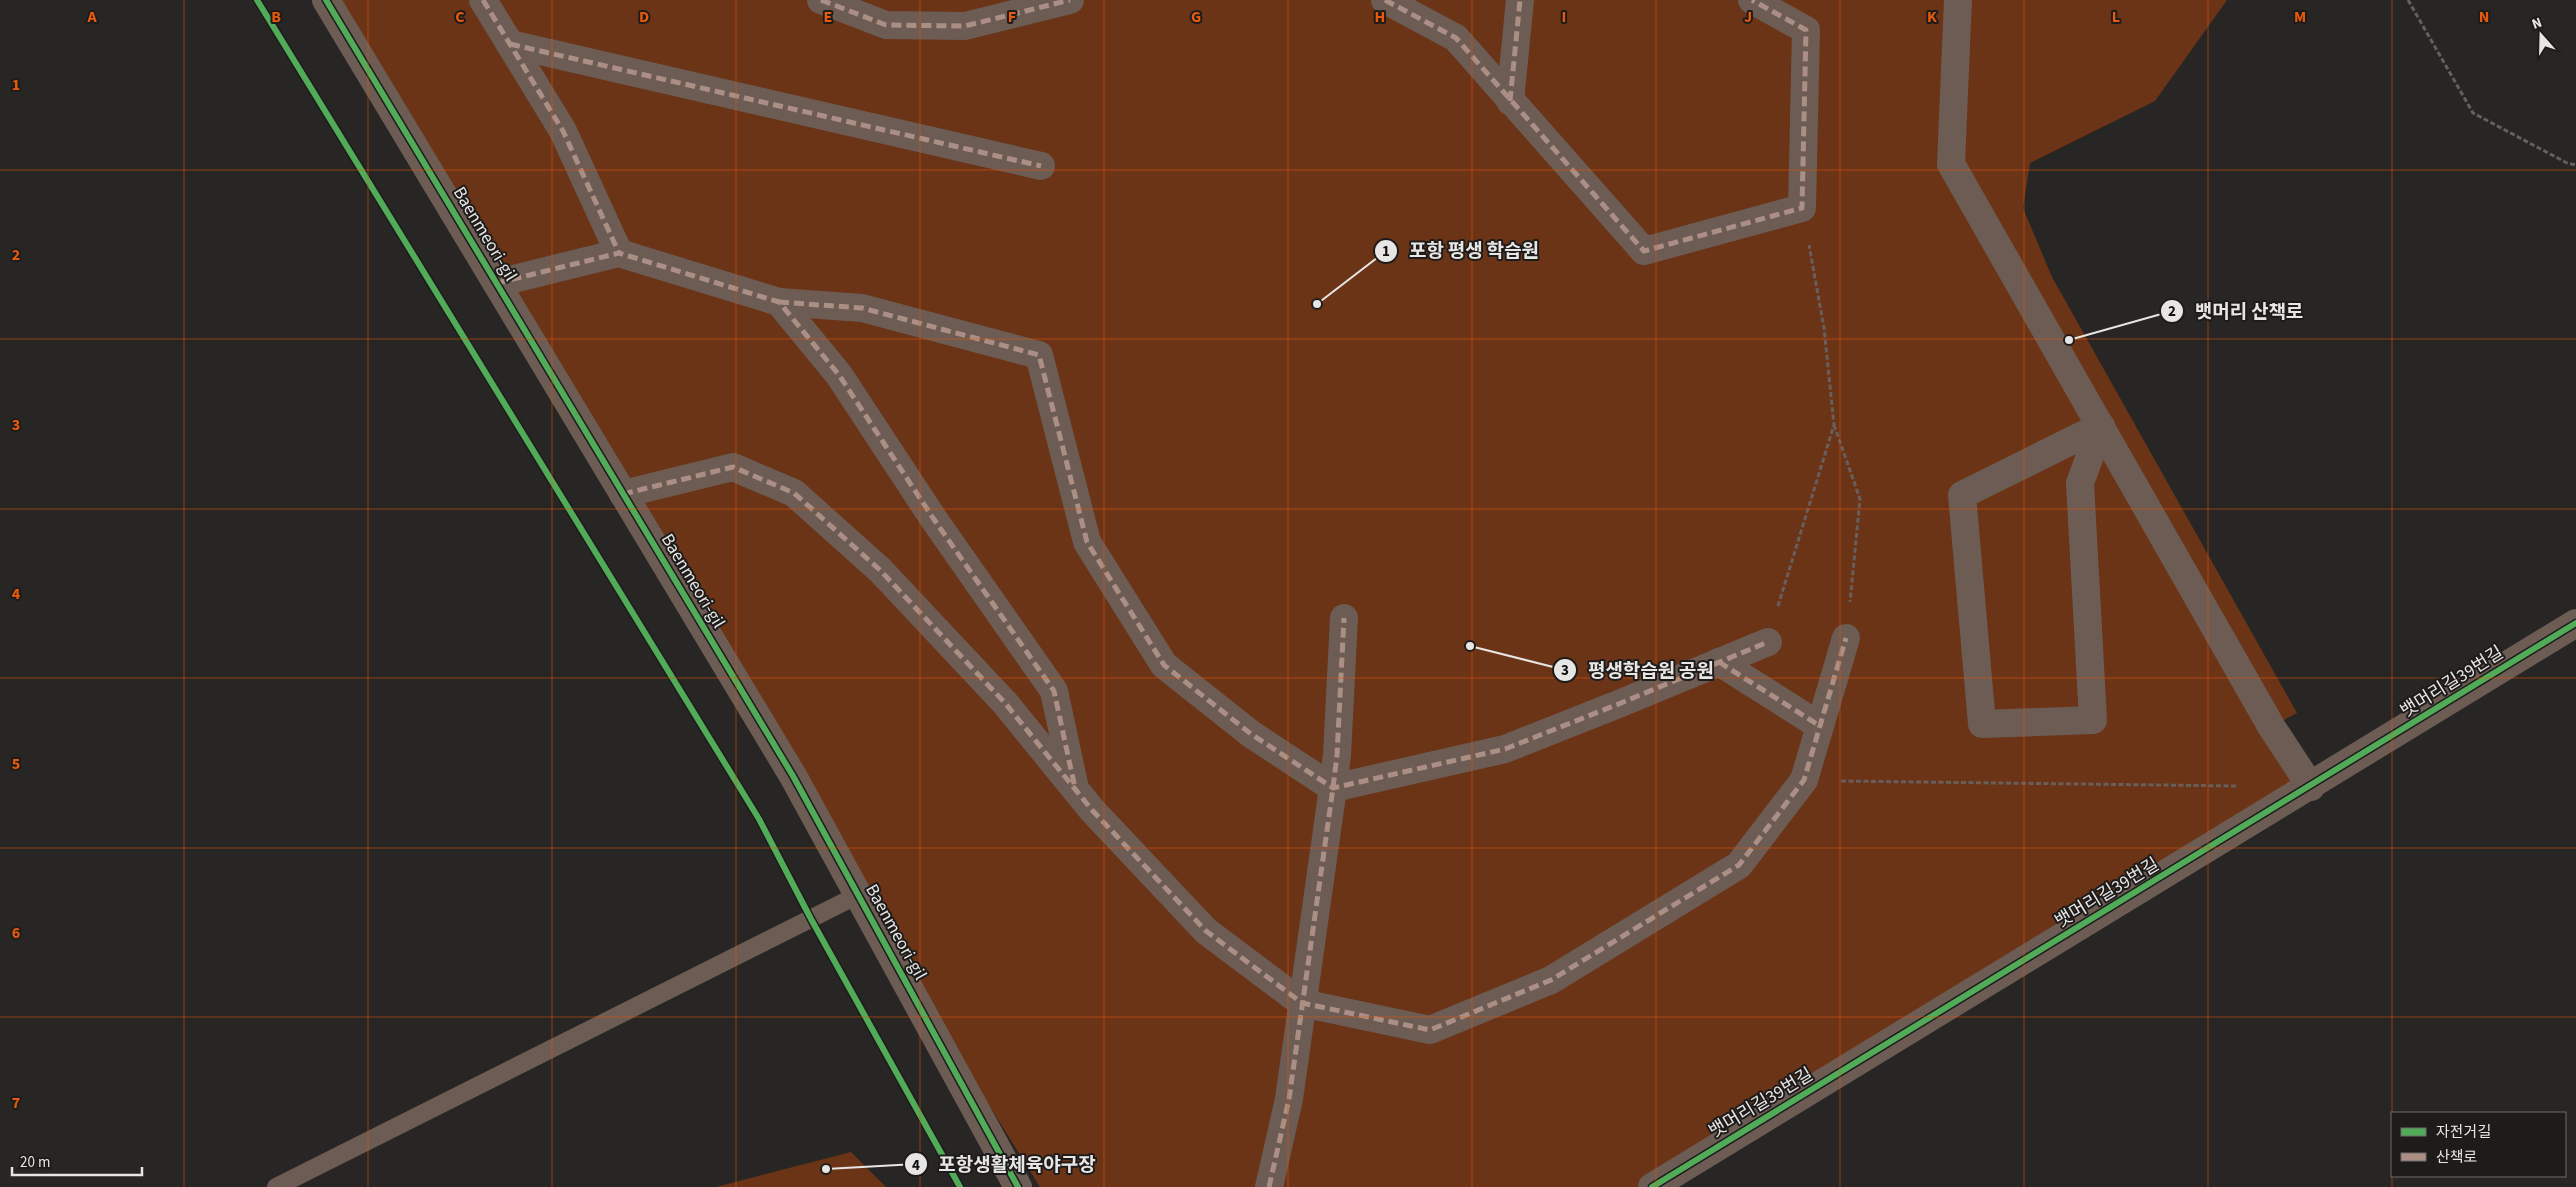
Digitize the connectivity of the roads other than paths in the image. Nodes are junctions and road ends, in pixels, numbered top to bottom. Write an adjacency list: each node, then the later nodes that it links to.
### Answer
1 (326, 0): 13 (street, Baenmeori-gil)
2 (483, 0): 9 (street)
3 (821, 0): 4 (street)
4 (1070, 0)
5 (1386, 0): 10 (street)
6 (1520, 0): 10 (street)
7 (1752, 0): 10 (street)
8 (1958, 0): 15 (street)
9 (510, 44): 11 (street); 12 (street)
10 (1510, 101)
11 (1041, 166)
12 (619, 253): 13 (street); 14 (street)
13 (496, 283): 16 (street, Baenmeori-gil)
14 (779, 302): 24 (street); 25 (street)
15 (2101, 426): 15 (street); 23 (street)
16 (623, 494): 25 (street); 26 (street, Baenmeori-gil)
17 (1344, 618): 24 (street)
18 (2576, 623): 23 (street, 뱃머리길39번길)
19 (1846, 638): 22 (street)
20 (1768, 642): 21 (street)
21 (1719, 662): 22 (street); 24 (street)
22 (1820, 726): 27 (street)
23 (2311, 787): 31 (street, 뱃머리길39번길)
24 (1333, 788): 27 (street)
25 (1076, 790): 27 (street)
26 (858, 895): 28 (lane); 29 (street, Baenmeori-gil)
27 (1302, 1003): 30 (street)
28 (276, 1187)
29 (1018, 1187)
30 (1269, 1187)
31 (1652, 1187)

